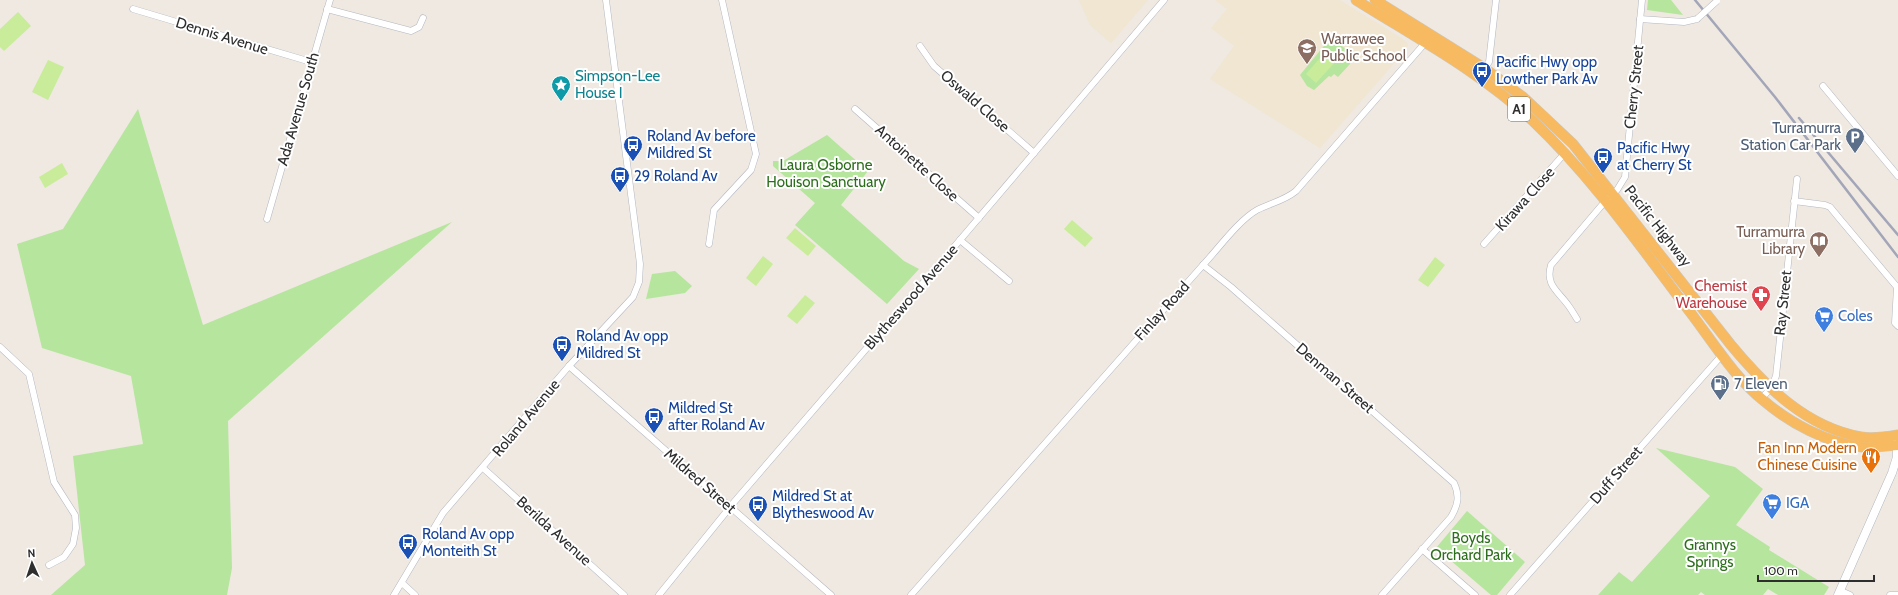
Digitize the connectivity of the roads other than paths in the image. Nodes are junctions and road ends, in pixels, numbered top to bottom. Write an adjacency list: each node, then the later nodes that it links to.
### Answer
1 (330, 0): 11 (street, Ada Avenue South)
2 (606, 0): 37 (street, Roland Avenue)
3 (722, 0): 29 (street)
4 (1164, 0): 20 (street, Blytheswood Avenue)
5 (1356, 0): 14 (highway, Pacific Highway / A1)
6 (1375, 0): 17 (highway, Pacific Highway / A1)
7 (1496, 0): 17 (street)
8 (1642, 0): 13 (street, Cherry Street)
9 (1717, 0): 13 (street, bridge)
10 (133, 9): 16 (street, Dennis Avenue)
11 (327, 9): 12 (street); 16 (street, Ada Avenue South)
12 (422, 18)
13 (1640, 19): 24 (street, Cherry Street)
14 (1425, 43): 21 (highway, Pacific Highway / A1); 31 (street, Finlay Road)
15 (920, 46): 20 (street, Oswald Close)
16 (311, 62): 27 (street, Ada Avenue South)
17 (1484, 68): 24 (highway, Pacific Highway / A1)
18 (1823, 86): 22 (street)
19 (855, 109): 26 (street, Antoinette Close)
20 (1034, 152): 26 (street, Blytheswood Avenue)
21 (1565, 153): 24 (highway, Pacific Highway / A1); 30 (street, Kirawa Close)
22 (1898, 176)
23 (1797, 179): 25 (street, Ray Street)
24 (1610, 197): 33 (street, Cherry Street); 36 (highway, Pacific Highway / A1); 38 (highway, Pacific Highway / A1)
25 (1794, 201): 34 (street); 38 (street, Ray Street)
26 (979, 218): 28 (street, Blytheswood Avenue)
27 (267, 219)
28 (960, 240): 32 (street); 42 (street, Blytheswood Avenue)
29 (710, 244)
30 (1484, 244)
31 (1203, 265): 43 (street, Denman Street); 52 (street, Finlay Road)
32 (1009, 281)
33 (1576, 319)
34 (1898, 326)
35 (0, 347): 44 (street)
36 (1722, 355): 39 (highway, Pacific Highway / A1); 55 (street, Duff Street)
37 (569, 366): 41 (street, Roland Avenue); 42 (street, Mildred Street)
38 (1771, 388): 39 (street, Ray Street); 40 (highway, Pacific Highway / A1)
39 (1761, 399): 40 (highway, Pacific Highway / A1)
40 (1898, 440): 46 (main road)
41 (483, 468): 45 (street, Roland Avenue); 49 (street, Berilda Avenue)
42 (730, 508): 50 (street, Blytheswood Avenue); 51 (street, Mildred Street)
43 (1422, 549): 53 (street); 54 (street)
44 (49, 565)
45 (402, 583): 47 (street, Roland Avenue); 48 (street)
46 (1840, 593): 56 (street)
47 (394, 595)
48 (415, 595)
49 (624, 595)
50 (659, 595)
51 (831, 595)
52 (911, 595)
53 (1382, 595)
54 (1475, 595)
55 (1510, 595)
56 (1850, 595)
57 (1890, 595): 58 (street)
58 (1898, 595)

